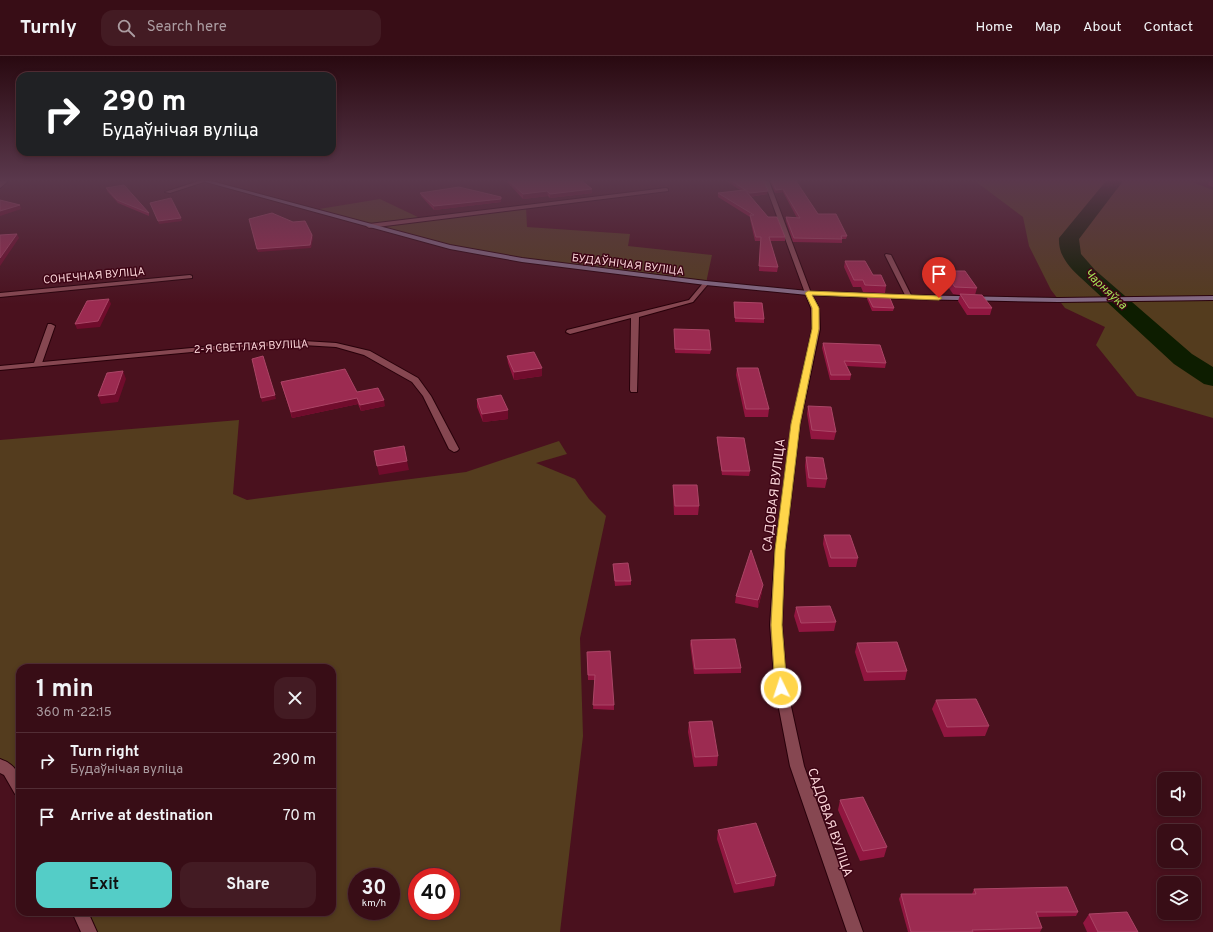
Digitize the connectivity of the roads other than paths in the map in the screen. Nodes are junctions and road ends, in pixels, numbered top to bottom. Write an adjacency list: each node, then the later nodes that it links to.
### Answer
1 (354, 222): 4 (main road, БУДАЎНІЧАЯ ВУЛІЦА)
2 (403, 222): 4 (street)
3 (782, 222): 8 (street, САДОВАЯ ВУЛІЦА)
4 (369, 226): 7 (main road, БУДАЎНІЧАЯ ВУЛІЦА)
5 (888, 255): 10 (street)
6 (190, 277): 9 (street, СОНЕЧНАЯ ВУЛІЦА)
7 (706, 284): 8 (main road, БУДАЎНІЧАЯ ВУЛІЦА); 12 (street)
8 (808, 293): 10 (main road, БУДАЎНІЧАЯ ВУЛІЦА); 23 (street, САДОВАЯ ВУЛІЦА)
9 (0, 295)
10 (909, 297): 11 (main road, БУДАЎНІЧАЯ ВУЛІЦА)
11 (1213, 298)
12 (635, 316): 14 (street); 17 (street)
13 (52, 326): 15 (street)
14 (570, 332)
15 (38, 363): 16 (street, 2-Я СВЕТЛАЯ ВУЛІЦА); 18 (street, 2-Я СВЕТЛАЯ ВУЛІЦА)
16 (0, 368)
17 (634, 390)
18 (454, 449)
19 (0, 764): 20 (street)
20 (16, 784)
21 (82, 916): 22 (street)
22 (89, 932)
23 (855, 932)

